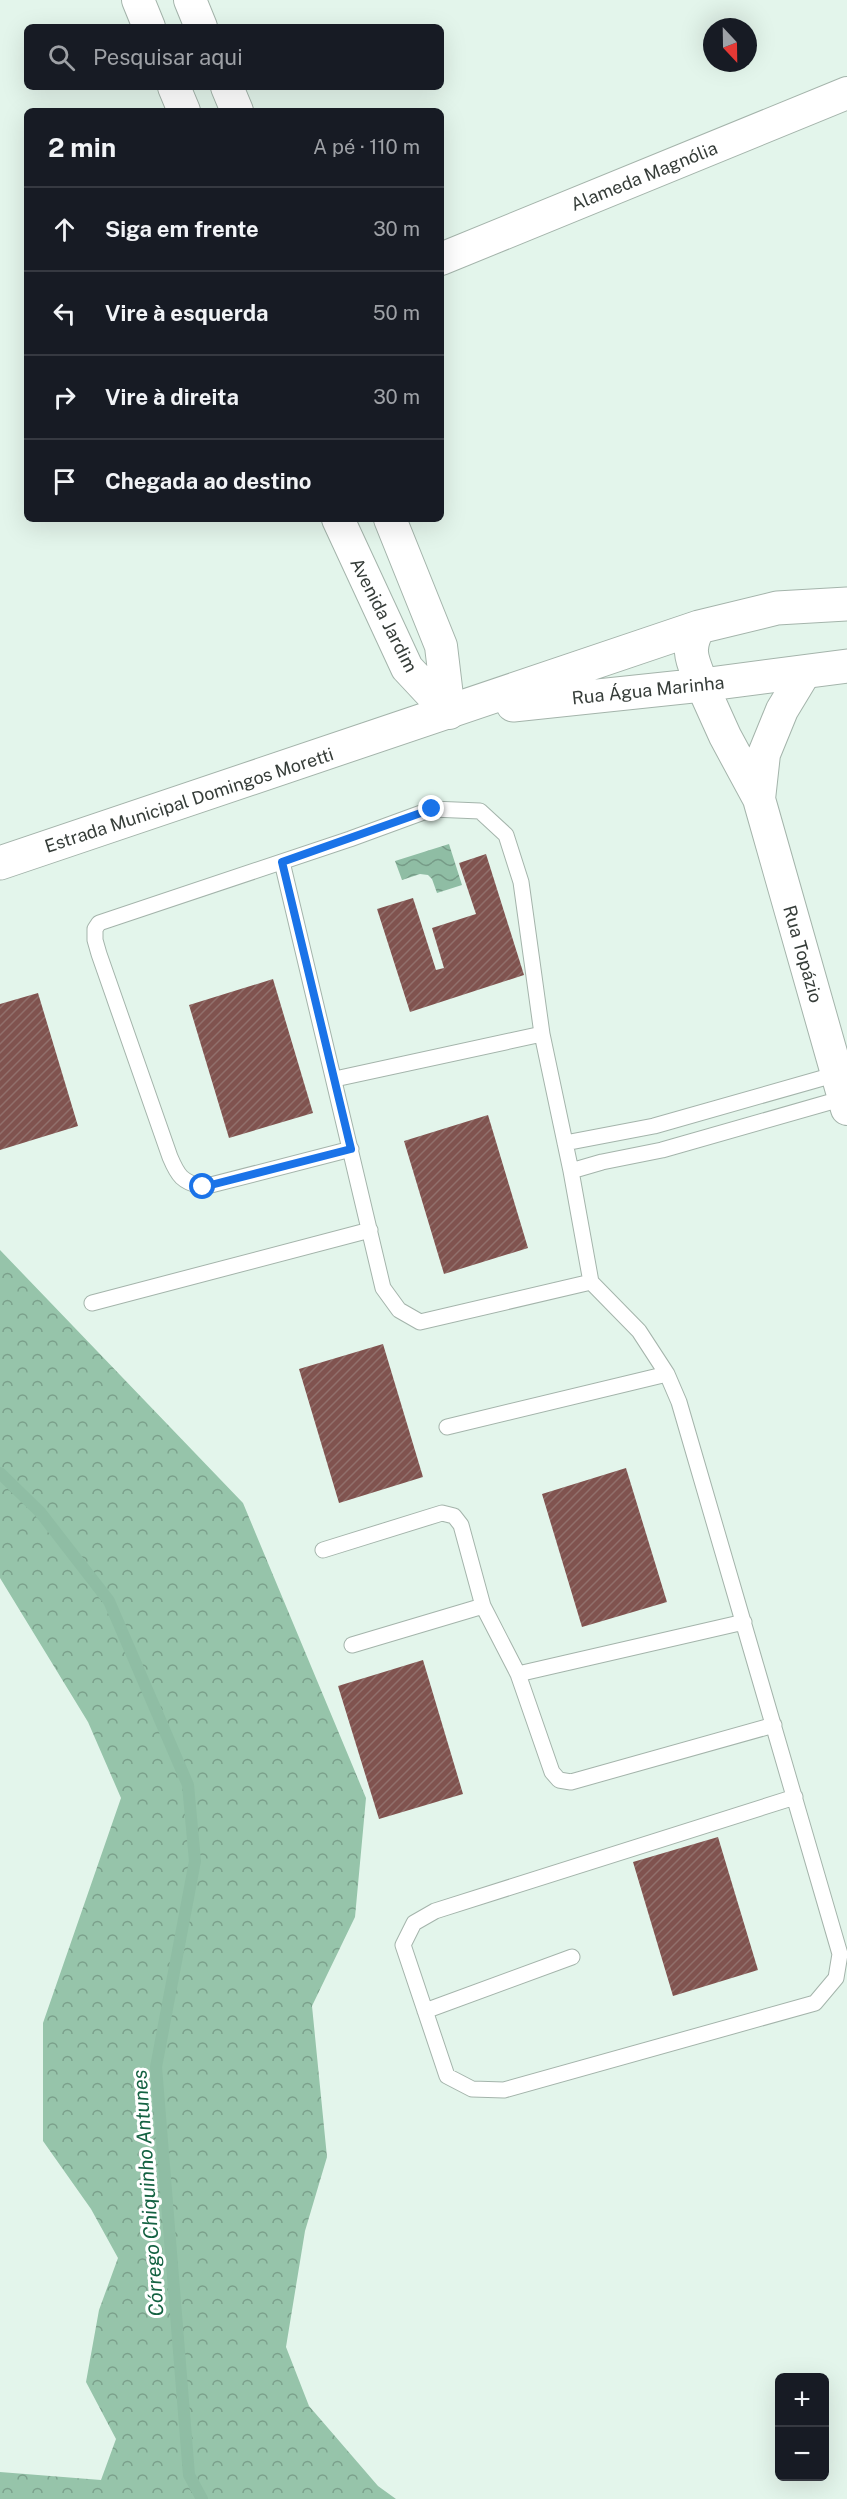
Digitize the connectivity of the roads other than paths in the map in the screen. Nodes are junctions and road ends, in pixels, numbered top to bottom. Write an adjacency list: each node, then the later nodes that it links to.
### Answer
1 (138, 0): 3 (street)
2 (190, 0): 4 (street)
3 (148, 24)
4 (200, 24)
5 (175, 90): 8 (street)
6 (228, 90): 9 (street)
7 (847, 93): 10 (street, Alameda Magnólia)
8 (183, 108)
9 (236, 108)
10 (444, 258)
11 (339, 522): 18 (street, Avenida Jardim)
12 (391, 522): 18 (street, Avenida Jardim)
13 (847, 604): 14 (street)
14 (699, 627): 17 (street); 18 (street)
15 (847, 666): 16 (street, Rua Água Marinha)
16 (805, 672): 17 (street, Rua Água Marinha); 19 (street)
17 (702, 685): 18 (street, Rua Água Marinha); 19 (street)
18 (449, 713): 21 (street, Estrada Municipal Domingos Moretti)
19 (759, 799): 24 (street, Rua Topázio)
20 (282, 862): 22 (lane); 23 (lane); 26 (lane)
21 (0, 863)
22 (542, 1035): 23 (lane); 25 (lane)
23 (335, 1079): 26 (lane)
24 (842, 1094): 25 (lane); 27 (lane)
25 (565, 1143): 27 (lane)
26 (351, 1149): 28 (lane)
27 (572, 1171): 29 (lane)
28 (370, 1230): 29 (lane); 30 (lane)
29 (591, 1282): 31 (lane)
30 (92, 1303)
31 (667, 1374): 32 (lane); 35 (lane)
32 (447, 1427)
33 (323, 1550): 34 (lane)
34 (483, 1606): 36 (lane); 37 (lane)
35 (744, 1622): 37 (lane); 38 (lane)
36 (352, 1645)
37 (518, 1674): 38 (lane)
38 (774, 1725): 39 (lane)
39 (795, 1797): 41 (lane); 41 (lane)
40 (572, 1957): 41 (lane)
41 (425, 2011)

